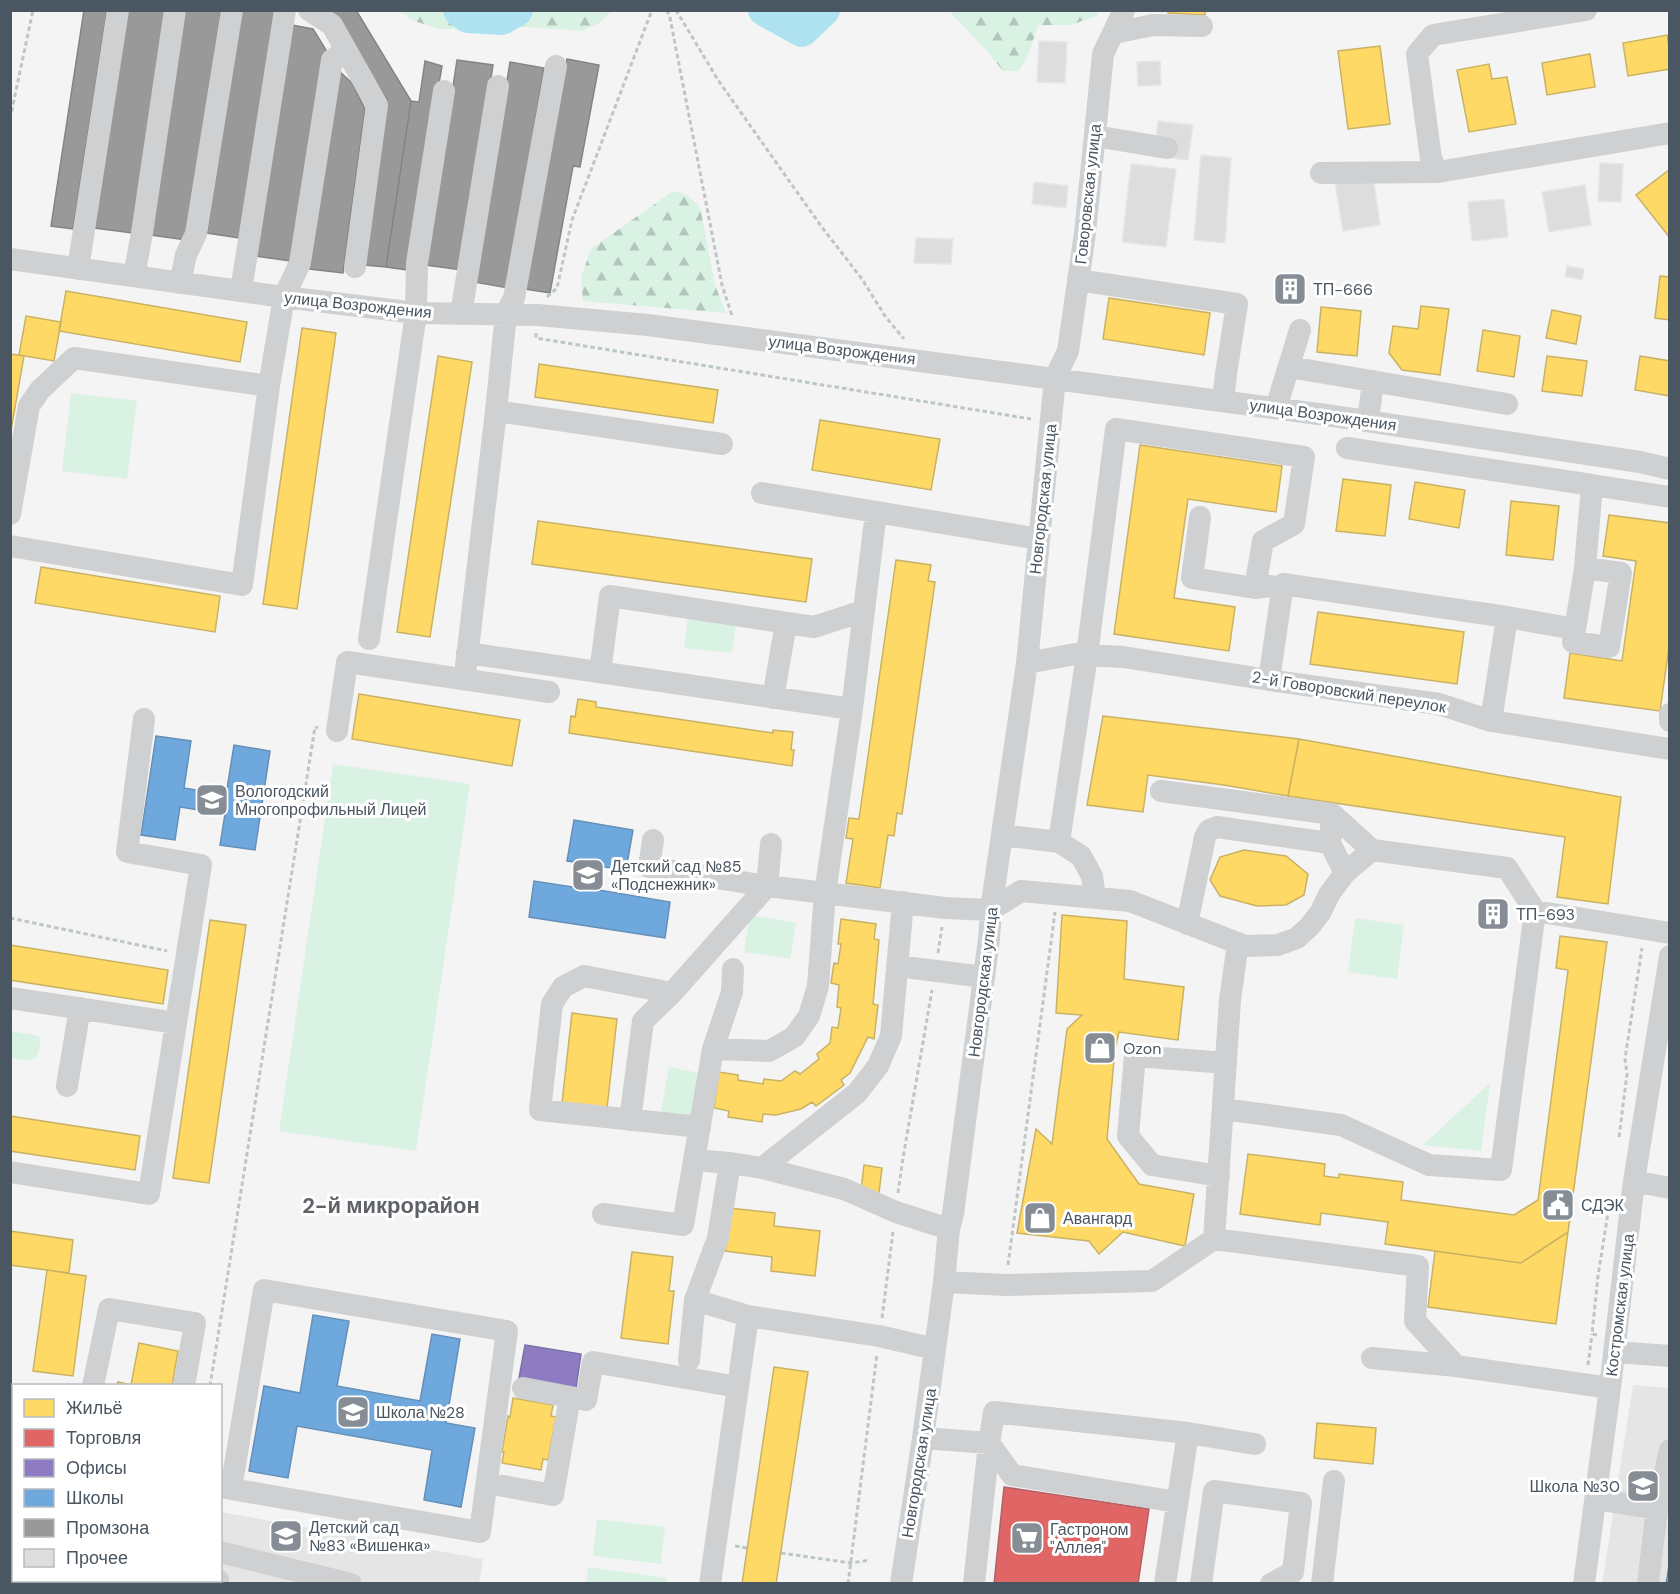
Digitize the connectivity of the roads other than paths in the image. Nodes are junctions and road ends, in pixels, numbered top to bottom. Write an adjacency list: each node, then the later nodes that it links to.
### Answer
1 (118, 10): 21 (street)
2 (175, 10): 22 (street)
3 (232, 10): 24 (street)
4 (285, 10): 25 (street)
5 (309, 10): 10 (street)
6 (1124, 10): 9 (street, Говоровская улица)
7 (1586, 10): 17 (street)
8 (1202, 26): 9 (street)
9 (1114, 33): 15 (street, Говоровская улица)
10 (346, 50): 20 (street); 26 (street)
11 (556, 66): 29 (street)
12 (498, 86): 28 (street)
13 (444, 92): 27 (street)
14 (1670, 133): 17 (street)
15 (1095, 136): 16 (street); 23 (street, Говоровская улица)
16 (1167, 148)
17 (1438, 172): 18 (street)
18 (1321, 173)
19 (10, 260): 21 (street, улица Возрождения)
20 (355, 267)
21 (78, 269): 22 (street, улица Возрождения)
22 (134, 276): 24 (street, улица Возрождения)
23 (1078, 280): 32 (street, Говоровская улица); 37 (street)
24 (180, 283): 25 (street, улица Возрождения)
25 (241, 291): 26 (street, улица Возрождения)
26 (284, 297): 27 (street, улица Возрождения); 34 (street)
27 (416, 313): 28 (street, улица Возрождения); 62 (street)
28 (461, 314): 29 (street, улица Возрождения)
29 (506, 314): 32 (street, улица Возрождения); 40 (street)
30 (1300, 330): 31 (street)
31 (1289, 367): 33 (street); 39 (street)
32 (1055, 378): 37 (street, улица Возрождения); 53 (street, Новгородская улица)
33 (1373, 381): 35 (street); 41 (street)
34 (269, 386): 51 (street); 54 (street)
35 (1431, 391): 36 (street); 42 (street)
36 (1469, 397): 38 (street); 43 (street)
37 (1223, 401): 39 (street, улица Возрождения)
38 (1507, 404)
39 (1276, 408): 41 (street, улица Возрождения)
40 (496, 411): 44 (street); 63 (street)
41 (1368, 421): 42 (street, улица Возрождения)
42 (1425, 430): 43 (street, улица Возрождения)
43 (1464, 436): 46 (street, улица Возрождения)
44 (723, 444)
45 (1347, 448): 47 (street)
46 (1670, 470)
47 (1592, 485): 49 (street); 55 (street)
48 (762, 493): 50 (street)
49 (1670, 496)
50 (876, 512): 53 (street); 58 (street)
51 (10, 514)
52 (1200, 517): 57 (street)
53 (1039, 539): 65 (street, Новгородская улица)
54 (10, 546)
55 (1585, 568): 61 (street); 61 (street)
56 (1283, 584): 57 (street); 59 (street); 68 (street)
57 (1255, 588): 64 (street)
58 (863, 611): 60 (street); 71 (street)
59 (1507, 617): 61 (street); 74 (street)
60 (786, 623): 66 (street); 70 (street)
61 (1575, 628)
62 (369, 639)
63 (467, 653): 66 (street); 67 (street)
64 (1087, 655): 65 (street, 2-й Говоровский переулок); 68 (street, 2-й Говоровский переулок); 82 (street)
65 (1027, 663): 80 (street, Новгородская улица)
66 (600, 672): 70 (street)
67 (464, 679): 69 (street); 76 (street)
68 (1269, 680): 74 (street, 2-й Говоровский переулок)
69 (549, 692)
70 (773, 698): 71 (street)
71 (852, 709): 88 (street)
72 (1670, 714): 75 (street)
73 (144, 719): 103 (street)
74 (1491, 721): 77 (street, 2-й Говоровский переулок)
75 (1670, 721)
76 (337, 731)
77 (1670, 749)
78 (1161, 791): 79 (street)
79 (1332, 814): 83 (street); 85 (street)
80 (1002, 835): 82 (street); 91 (street, Новгородская улица)
81 (653, 840): 87 (street)
82 (1059, 842): 89 (street)
83 (1330, 843): 86 (street); 93 (street)
84 (771, 844): 87 (street)
85 (1372, 850): 86 (street); 92 (street)
86 (1345, 873): 95 (street)
87 (767, 886): 88 (street); 100 (street)
88 (825, 892): 90 (street); 104 (street)
89 (1095, 897): 91 (street); 93 (street)
90 (903, 902): 91 (street); 97 (street)
91 (991, 910): 99 (street, Новгородская улица)
92 (1535, 911): 94 (street); 107 (street)
93 (1187, 924): 95 (street)
94 (1670, 933)
95 (1238, 943): 105 (street)
96 (1670, 956): 115 (street, Костромская улица)
97 (897, 966): 99 (street); 112 (street)
98 (733, 969): 104 (street)
99 (984, 977): 119 (street, Новгородская улица)
100 (672, 993): 108 (street); 108 (street)
101 (10, 998): 102 (street)
102 (80, 1008): 103 (street); 106 (street)
103 (176, 1023): 113 (street)
104 (712, 1049): 109 (street)
105 (1226, 1063): 107 (street); 114 (street)
106 (67, 1086)
107 (1223, 1109): 114 (street)
108 (630, 1120): 109 (street)
109 (700, 1127): 110 (street)
110 (694, 1160): 111 (street); 118 (street)
111 (730, 1163): 112 (street); 120 (street)
112 (762, 1168): 119 (street)
113 (10, 1172)
114 (1219, 1176): 121 (street)
115 (1634, 1181): 116 (street); 126 (street, Костромская улица)
116 (1670, 1188)
117 (603, 1214): 118 (street)
118 (683, 1225): 120 (street)
119 (949, 1229): 122 (street, Новгородская улица)
120 (718, 1238): 123 (street)
121 (1214, 1239): 122 (street); 130 (street)
122 (944, 1282): 125 (street, Новгородская улица)
123 (695, 1300): 124 (street); 129 (street)
124 (748, 1316): 125 (street); 133 (street)
125 (935, 1349): 138 (street, Новгородская улица)
126 (1615, 1352): 127 (street); 134 (street, Костромская улица)
127 (1670, 1356)
128 (1372, 1358): 130 (street)
129 (689, 1360)
130 (1456, 1366): 134 (street)
131 (93, 1384): 132 (street)
132 (183, 1384)
133 (738, 1387): 136 (street); 150 (street)
134 (1610, 1388): 145 (street, Костромская улица)
135 (523, 1389): 136 (street)
136 (570, 1397): 143 (street)
137 (1188, 1433): 139 (street); 140 (street); 146 (street)
138 (923, 1438): 139 (street); 151 (street, Новгородская улица)
139 (989, 1443): 146 (street); 152 (street)
140 (1255, 1444)
141 (1670, 1450): 147 (street)
142 (1334, 1481): 156 (street)
143 (487, 1483): 144 (street); 144 (street)
144 (226, 1488)
145 (1596, 1499): 147 (street); 157 (street, Костромская улица)
146 (1178, 1502): 153 (street)
147 (1657, 1509): 158 (street)
148 (222, 1558): 149 (street)
149 (351, 1584)
150 (710, 1584)
151 (901, 1584)
152 (974, 1584)
153 (1165, 1584)
154 (1201, 1584): 155 (street)
155 (1271, 1584)
156 (1322, 1584)
157 (1584, 1584)
158 (1648, 1584)

